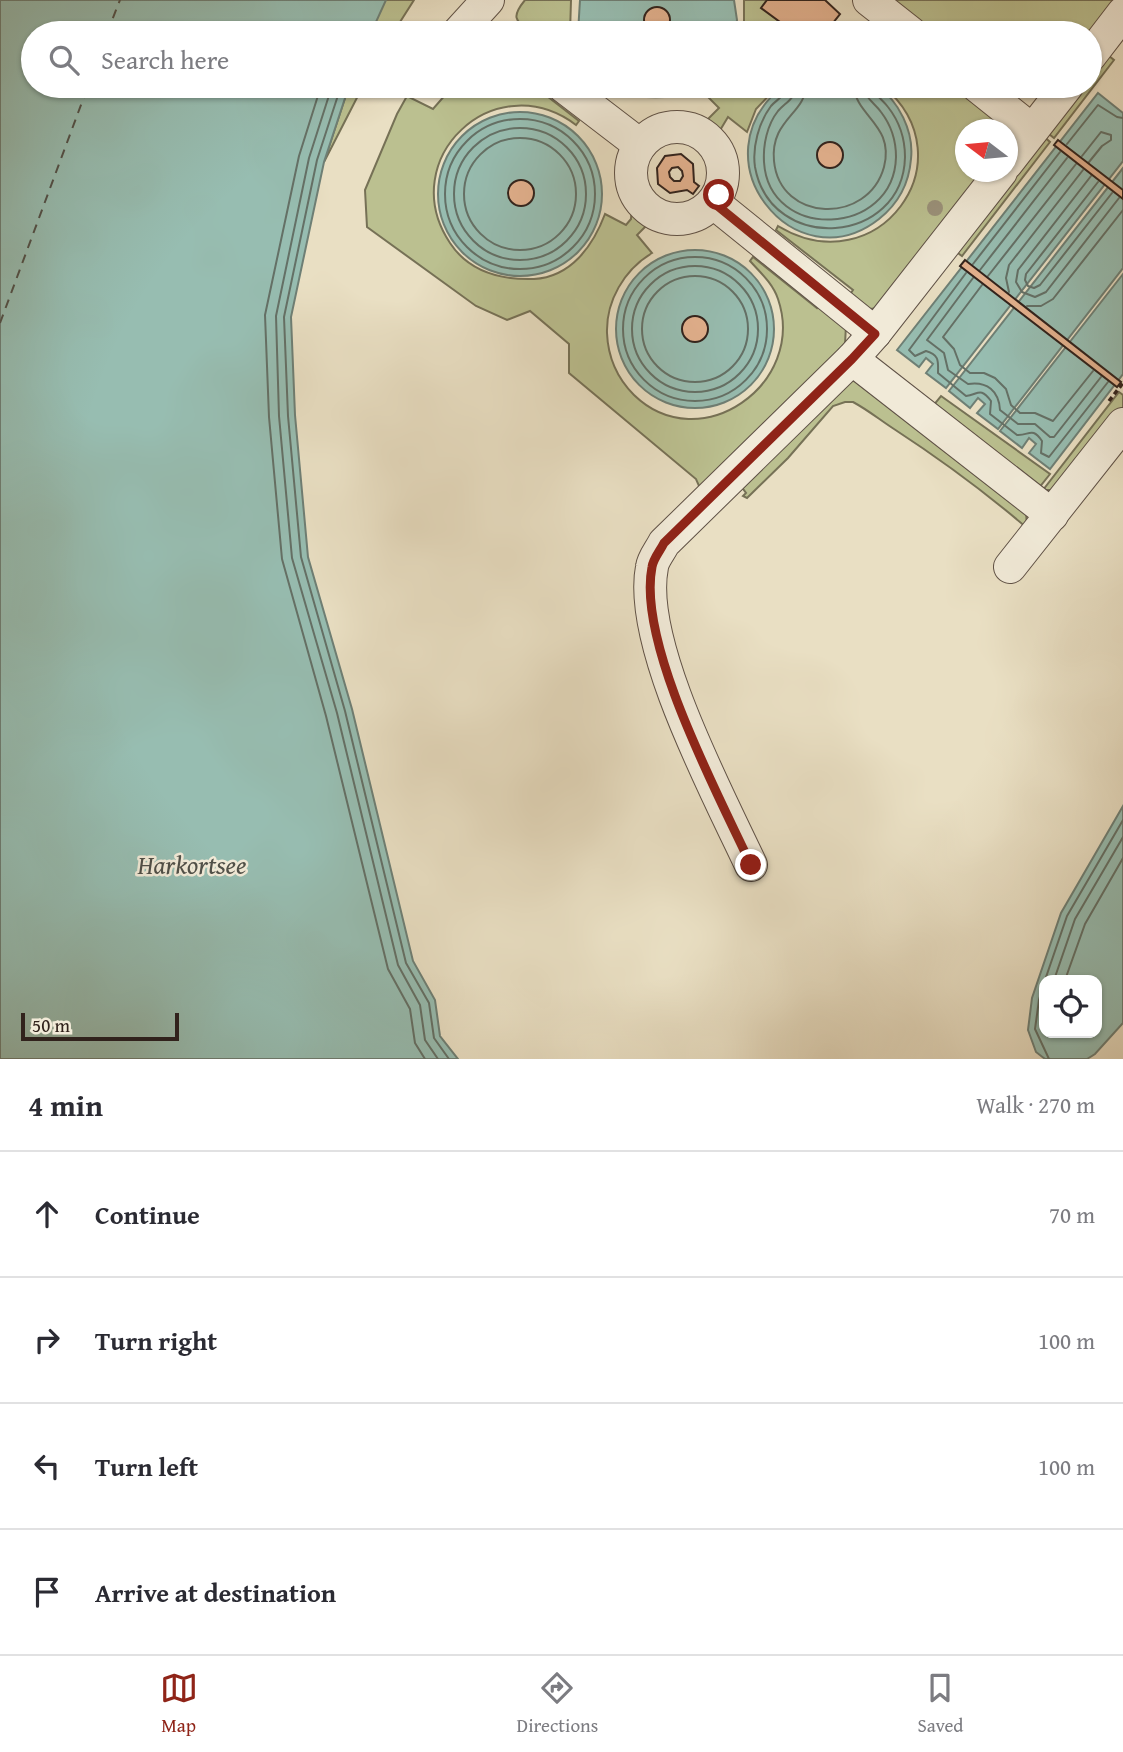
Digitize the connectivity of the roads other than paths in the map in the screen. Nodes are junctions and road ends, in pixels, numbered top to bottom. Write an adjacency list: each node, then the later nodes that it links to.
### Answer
1 (869, 0): 3 (lane)
2 (1123, 13): 4 (lane)
3 (896, 21)
4 (1102, 40)
5 (579, 98): 9 (lane)
6 (992, 98): 8 (lane)
7 (1057, 98): 8 (lane)
8 (1032, 130): 10 (lane)
9 (640, 145): 12 (lane); 12 (lane)
10 (1018, 148)
11 (993, 182): 13 (lane)
12 (714, 203): 13 (lane)
13 (875, 334): 14 (lane)
14 (852, 359): 16 (lane); 18 (lane)
15 (1123, 424): 16 (lane)
16 (1052, 515): 17 (lane)
17 (1010, 567)
18 (751, 865)

